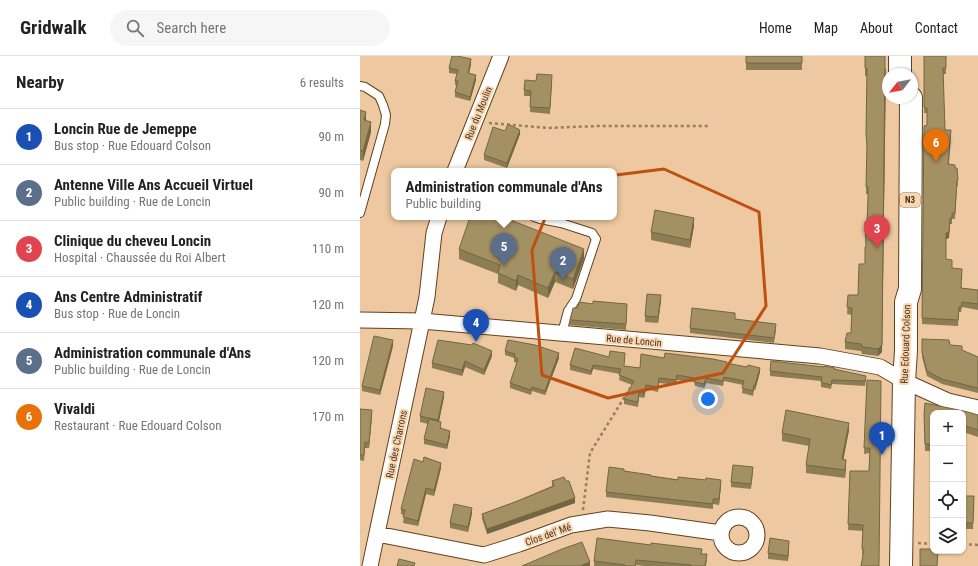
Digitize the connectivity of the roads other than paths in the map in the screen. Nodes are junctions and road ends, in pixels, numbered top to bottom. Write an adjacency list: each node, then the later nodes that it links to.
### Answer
1 (501, 56): 9 (street, Rue du Moulin)
2 (900, 56): 4 (main road)
3 (911, 56): 5 (main road)
4 (900, 68)
5 (911, 68)
6 (360, 86): 10 (lane)
7 (900, 104): 13 (main road, N3)
8 (911, 104): 13 (main road, Rue Edouard Colson / N3)
9 (456, 168)
10 (360, 213)
11 (438, 220): 15 (street)
12 (540, 220): 16 (lane)
13 (906, 302): 17 (main road, Rue Edouard Colson / N3)
14 (360, 320): 15 (street, Rue de Loncin)
15 (422, 321): 16 (street, Rue de Loncin); 20 (street, Rue des Charrons)
16 (562, 333): 17 (street, Rue de Loncin)
17 (904, 381): 18 (street, Rue de Loncin); 22 (main road, Rue Edouard Colson / N3)
18 (978, 408)
19 (721, 533): 20 (street, Clos del' Mé)
20 (377, 534): 21 (street, Rue des Charrons)
21 (370, 566)
22 (902, 566)

